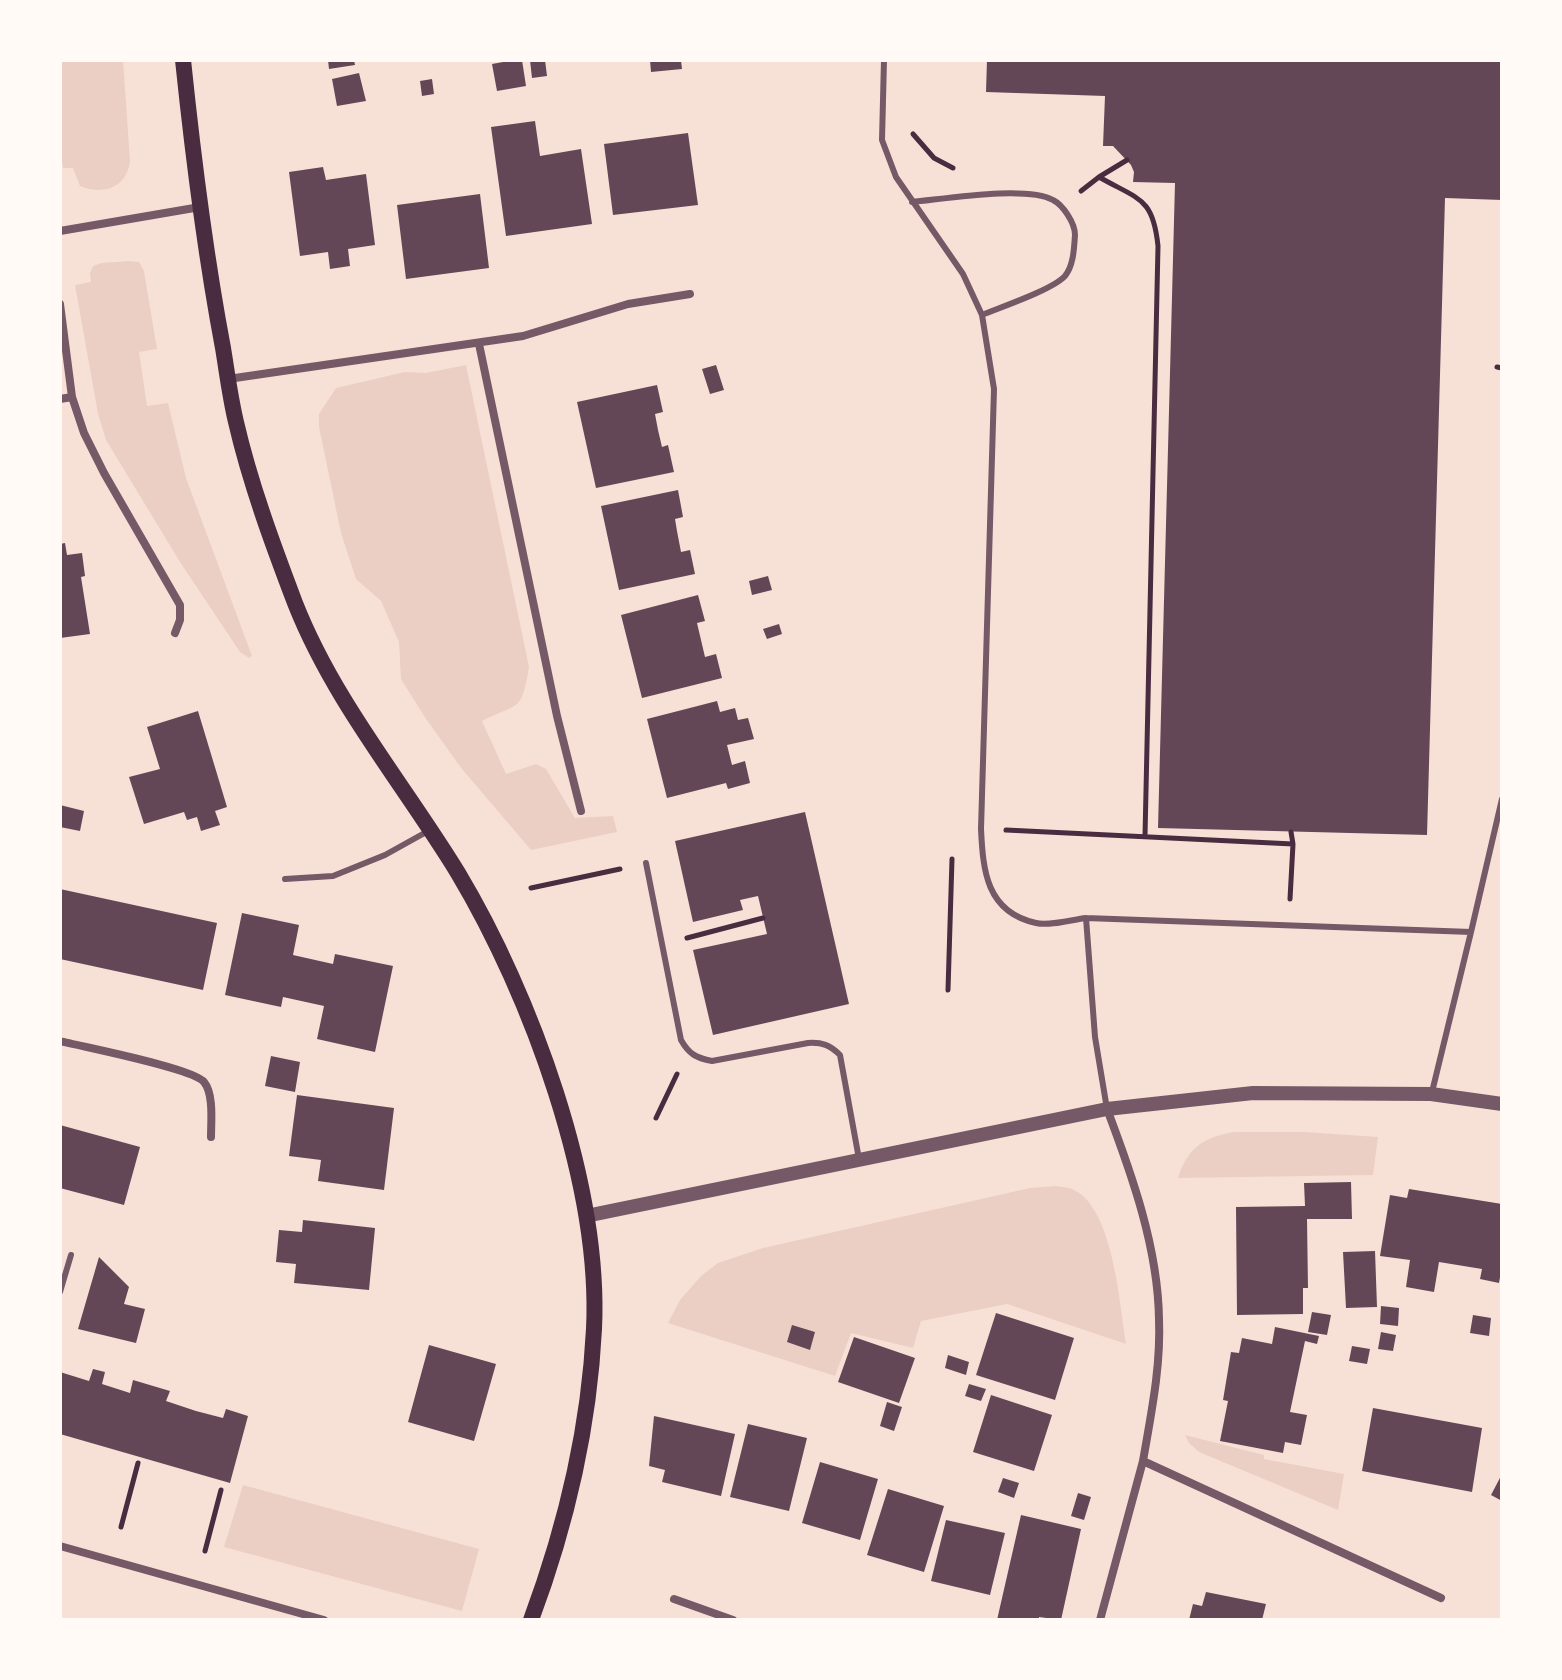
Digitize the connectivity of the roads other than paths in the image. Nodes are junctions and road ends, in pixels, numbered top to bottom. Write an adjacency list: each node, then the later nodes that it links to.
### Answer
1 (183, 60): 4 (main road)
2 (884, 60): 3 (lane)
3 (912, 202): 8 (lane); 8 (lane)
4 (201, 207): 5 (street); 10 (main road)
5 (60, 231)
6 (690, 294): 9 (street)
7 (60, 304): 11 (street)
8 (982, 315): 19 (lane)
9 (479, 344): 10 (street); 15 (street)
10 (228, 379): 16 (main road)
11 (72, 397): 12 (street); 13 (street)
12 (60, 399)
13 (175, 633)
14 (1502, 799): 20 (lane)
15 (581, 811)
16 (431, 830): 18 (lane); 27 (main road)
17 (646, 863): 26 (lane)
18 (285, 879)
19 (1086, 918): 20 (lane); 24 (lane)
20 (1471, 932): 22 (lane)
21 (60, 1041): 25 (street)
22 (1431, 1094): 23 (street); 24 (street)
23 (1502, 1104)
24 (1107, 1109): 26 (street); 30 (street)
25 (211, 1137)
26 (860, 1162): 27 (street)
27 (586, 1216): 35 (main road)
28 (71, 1255): 29 (lane)
29 (60, 1292)
30 (1143, 1461): 32 (street); 37 (street)
31 (60, 1546): 34 (street)
32 (1441, 1598)
33 (674, 1599): 36 (street)
34 (324, 1620)
35 (531, 1620)
36 (733, 1620)
37 (1100, 1620)

